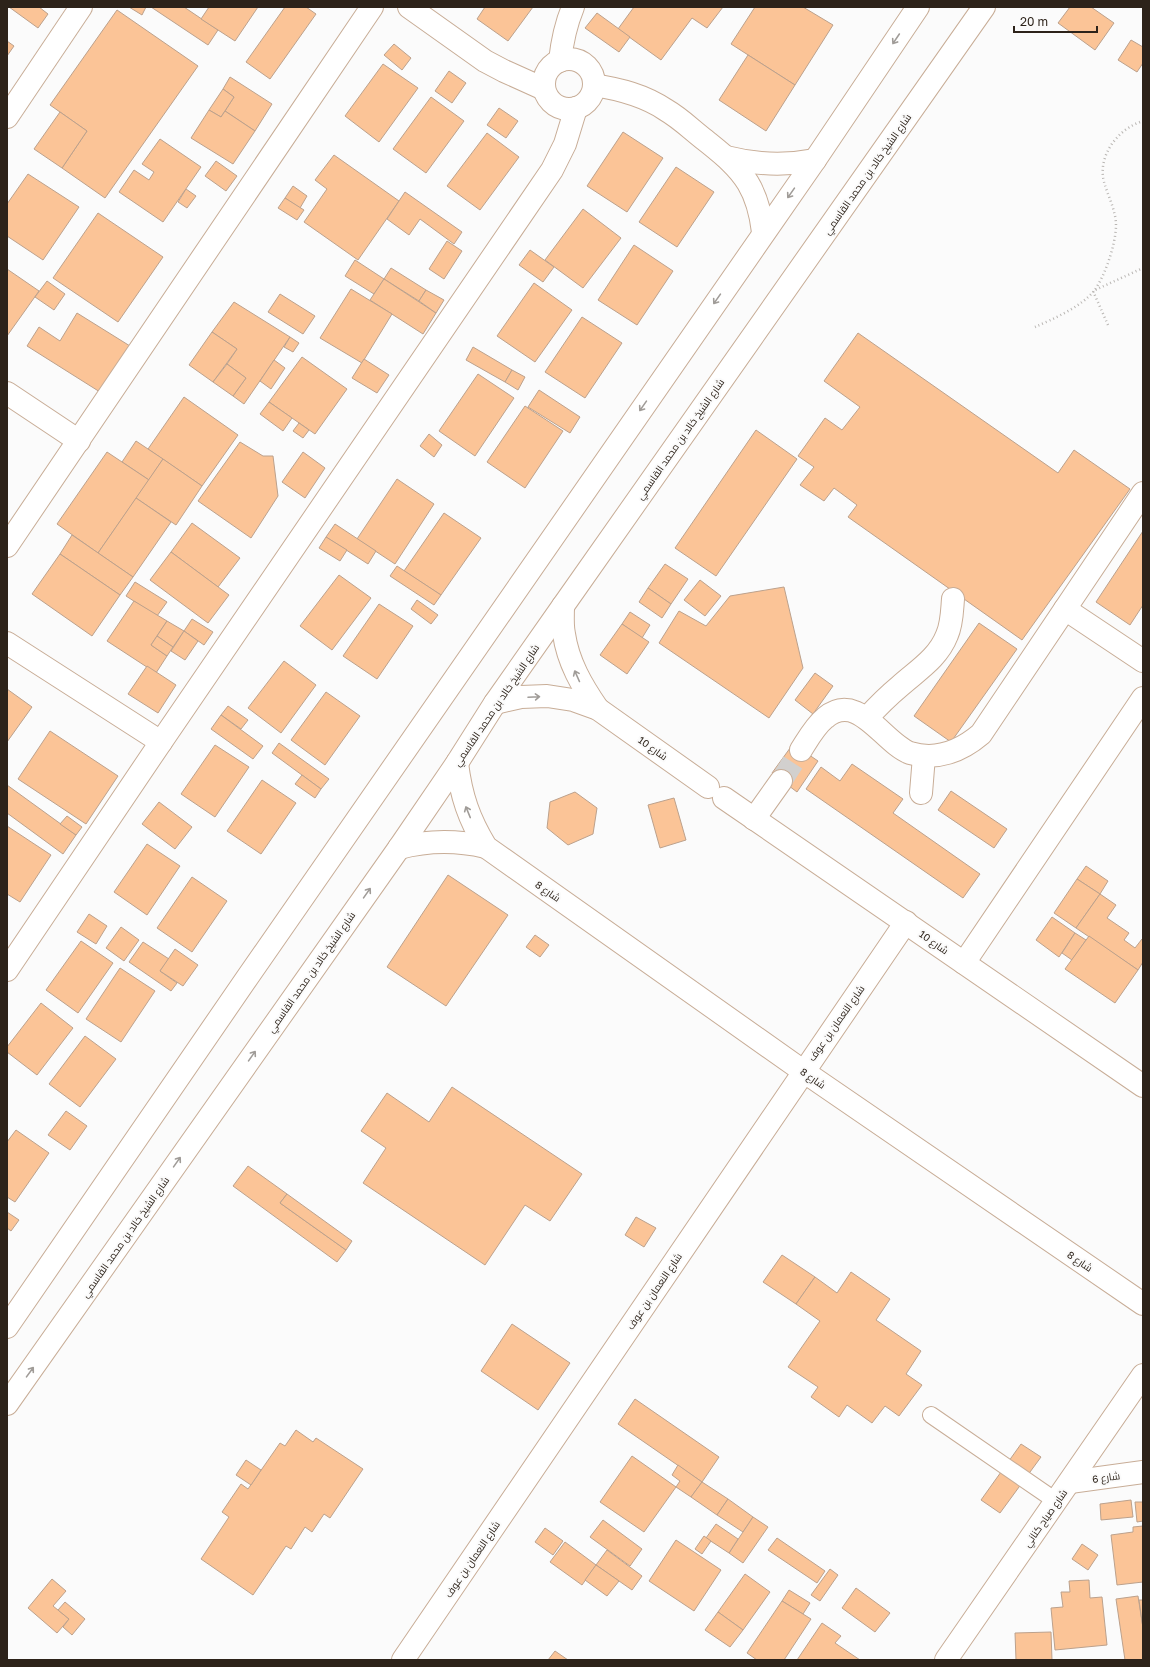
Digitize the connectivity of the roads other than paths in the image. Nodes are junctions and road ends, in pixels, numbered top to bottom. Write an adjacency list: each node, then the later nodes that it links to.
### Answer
1 (81, 7): 11 (street)
2 (372, 7): 16 (street)
3 (409, 7): 9 (street)
4 (573, 7): 7 (street)
5 (918, 7): 13 (street, one-way to 13)
6 (980, 11): 20 (street, شارع الشيخ خالد بن محمد القاسمي)
7 (560, 61): 8 (street); 9 (street)
8 (594, 85): 10 (street); 12 (street)
9 (544, 89): 10 (street)
10 (576, 108): 28 (street)
11 (7, 117)
12 (726, 157): 13 (street); 14 (street)
13 (815, 160): 14 (street, one-way to 14)
14 (764, 232): 43 (street, one-way to 43)
15 (7, 393): 16 (street)
16 (79, 441): 18 (street)
17 (1143, 493): 21 (street)
18 (7, 546)
19 (953, 599): 27 (street)
20 (562, 606): 25 (street, شارع الشيخ خالد بن محمد القاسمي); 26 (street, شارع 10, one-way to 20)
21 (1065, 609): 23 (street); 30 (street)
22 (7, 643): 28 (street)
23 (1143, 661)
24 (1143, 698): 38 (street)
25 (495, 703): 26 (street, شارع 10, one-way to 26); 31 (street, شارع الشيخ خالد بن محمد القاسمي)
26 (598, 709): 34 (street, شارع 10)
27 (867, 718): 29 (street); 30 (street)
28 (161, 742): 39 (street)
29 (801, 750)
30 (924, 756): 33 (street)
31 (457, 763): 35 (street, شارع 8, one-way to 31); 36 (street, شارع الشيخ خالد بن محمد القاسمي)
32 (780, 781): 34 (street)
33 (921, 793)
34 (754, 819): 37 (street, شارع 10)
35 (486, 847): 36 (street, شارع 8); 40 (street, شارع 8)
36 (399, 848): 45 (street, شارع الشيخ خالد بن محمد القاسمي, one-way to 36)
37 (906, 922): 38 (street, شارع 10); 40 (street, شارع النعمان بن عوف)
38 (964, 963): 41 (street, شارع 10)
39 (7, 970)
40 (803, 1071): 42 (street, شارع 8); 50 (street, شارع النعمان بن عوف)
41 (1143, 1086)
42 (1143, 1304)
43 (7, 1327)
44 (1143, 1375): 48 (street, شارع صياح كناني)
45 (7, 1404)
46 (931, 1415): 49 (lane)
47 (1143, 1472): 48 (street, شارع 6)
48 (1070, 1482): 49 (street, شارع صياح كناني)
49 (1056, 1501): 51 (street, شارع صياح كناني)
50 (403, 1660)
51 (946, 1660)

